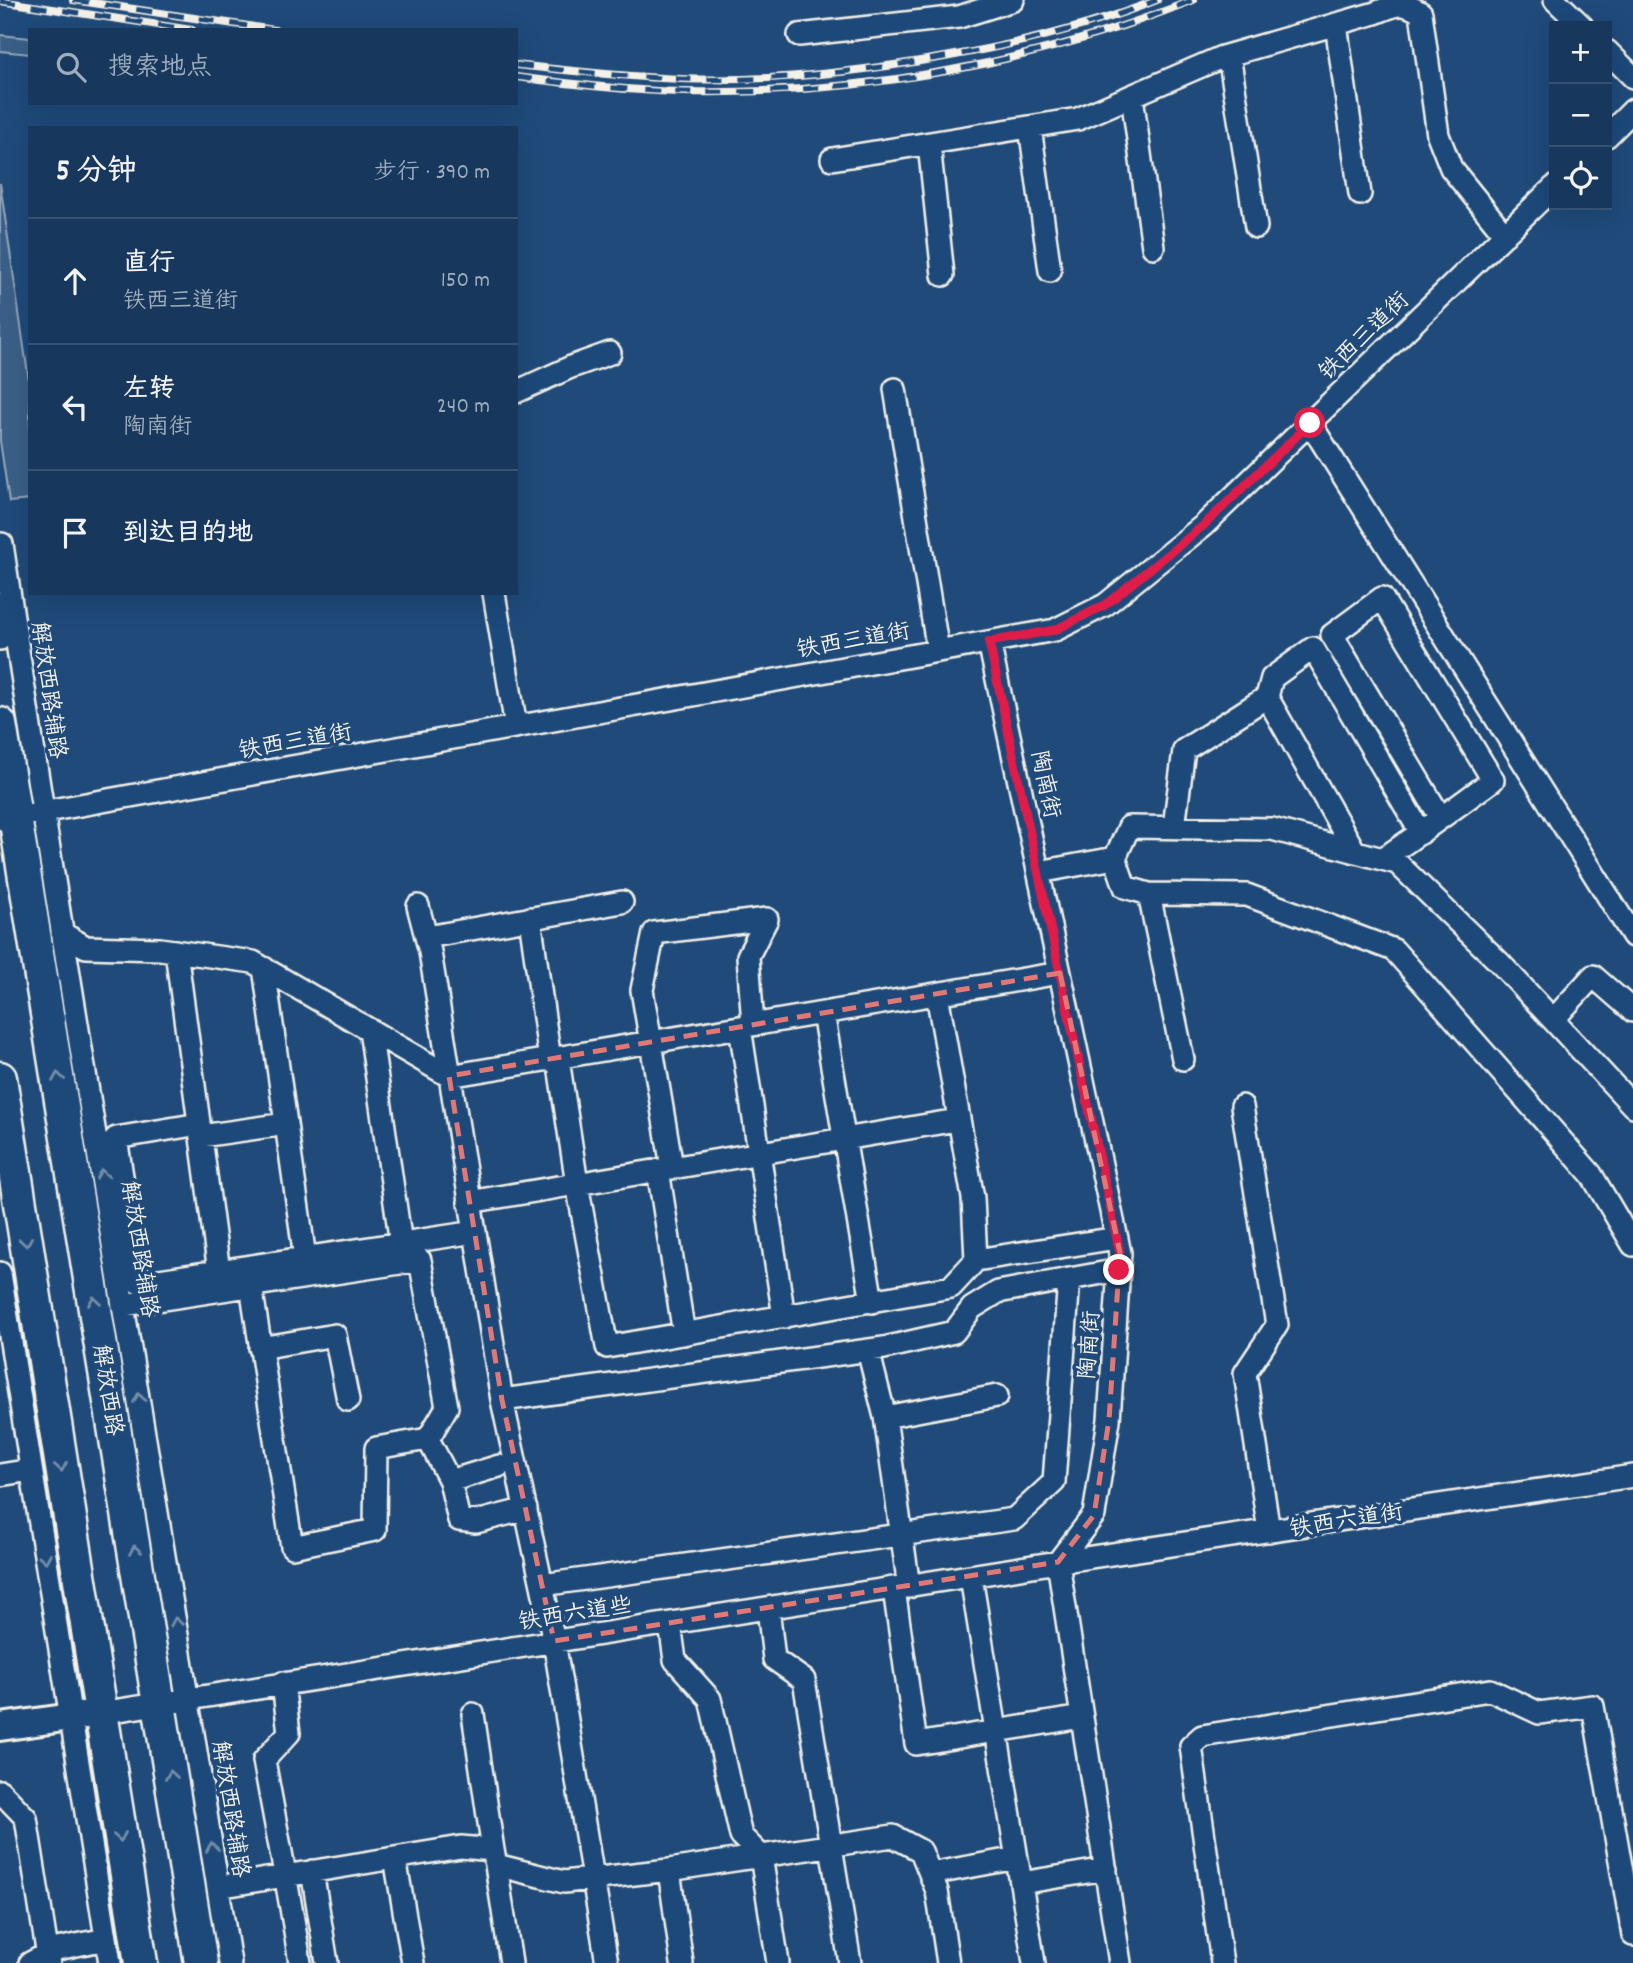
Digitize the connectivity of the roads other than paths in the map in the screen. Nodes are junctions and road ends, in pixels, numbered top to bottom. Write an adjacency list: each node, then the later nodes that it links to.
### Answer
1 (1013, 0): 5 (street)
2 (1555, 0): 3 (street)
3 (1577, 21)
4 (1336, 24): 6 (street); 16 (street); 18 (street)
5 (799, 35)
6 (1229, 55): 9 (street); 17 (street)
7 (1612, 56): 8 (street)
8 (1633, 77)
9 (1132, 96): 11 (street); 19 (street)
10 (1633, 110): 12 (street)
11 (1030, 127): 13 (street); 20 (street)
12 (1612, 131)
13 (929, 144): 14 (street); 21 (street)
14 (831, 159)
15 (1549, 192): 18 (street, 铁西三道街)
16 (1360, 194)
17 (1256, 227)
18 (1505, 235): 25 (street, 铁西三道街)
19 (1153, 247)
20 (1049, 271)
21 (943, 275)
22 (610, 353): 24 (street)
23 (895, 389): 32 (street)
24 (518, 390)
25 (1310, 423): 30 (street, 铁西三道街); 49 (street)
26 (1, 537): 29 (street); 36 (street, 解放西路辅路)
27 (494, 595): 35 (street)
28 (1332, 635): 31 (street); 37 (street); 37 (street)
29 (0, 639)
30 (989, 642): 32 (street, 铁西三道街); 43 (street, 陶南街)
31 (1313, 648): 33 (street); 39 (street)
32 (938, 651): 35 (street, 铁西三道街)
33 (1267, 697): 38 (street); 40 (street)
34 (0, 724): 36 (highway, 解放西路)
35 (516, 727): 36 (street, 铁西三道街)
36 (19, 816): 48 (street, 解放西路辅路); 113 (highway, 解放西路, one-way to 36)
37 (1441, 818): 39 (street)
38 (1174, 827): 40 (street); 41 (street)
39 (1420, 833): 42 (street)
40 (1355, 852): 42 (street)
41 (1115, 858): 43 (street); 44 (street)
42 (1382, 859): 57 (street)
43 (1039, 872): 53 (street, 陶南街)
44 (1149, 894): 62 (street); 78 (street)
45 (622, 902): 47 (street)
46 (418, 906): 50 (street)
47 (530, 918): 50 (street); 61 (street)
48 (62, 933): 51 (street); 87 (street, 解放西路辅路, one-way to 48)
49 (1633, 936)
50 (427, 937): 63 (street)
51 (176, 951): 52 (street); 69 (street)
52 (264, 968): 59 (street); 68 (street)
53 (1060, 972): 54 (street); 76 (street, 陶南街)
54 (937, 994): 56 (street); 67 (street)
55 (1633, 1011): 57 (street)
56 (823, 1013): 58 (street); 70 (street)
57 (1553, 1020): 65 (street)
58 (746, 1026): 60 (street); 60 (street); 71 (street)
59 (370, 1030): 63 (street); 77 (street)
60 (650, 1043): 61 (street); 72 (street)
61 (554, 1059): 63 (street); 73 (street)
62 (1183, 1059)
63 (449, 1076): 74 (street)
64 (0, 1078): 115 (highway, one-way to 115)
65 (1633, 1106)
66 (1242, 1107): 103 (street)
67 (957, 1120): 70 (street); 80 (street)
68 (286, 1124): 69 (street); 79 (street)
69 (200, 1130): 82 (street); 82 (street)
70 (845, 1138): 71 (street); 86 (street)
71 (760, 1152): 72 (street); 88 (street)
72 (665, 1169): 73 (street); 89 (street)
73 (577, 1184): 74 (street); 89 (street)
74 (470, 1202): 75 (street)
75 (475, 1232): 77 (street); 94 (street)
76 (1117, 1238): 80 (street); 81 (street, 陶南街)
77 (401, 1244): 79 (street)
78 (1633, 1245)
79 (305, 1258): 82 (street)
80 (976, 1260): 86 (street)
81 (1119, 1270): 84 (street); 105 (street, 陶南街)
82 (219, 1272)
83 (0, 1273): 98 (street)
84 (1069, 1279): 91 (street); 104 (street)
85 (251, 1286): 87 (street); 90 (street); 96 (street)
86 (872, 1301): 88 (street)
87 (124, 1305): 113 (street, 解放西路辅路, one-way to 87)
88 (784, 1317): 89 (street)
89 (684, 1334)
90 (261, 1348): 93 (street); 96 (street)
91 (868, 1350): 94 (street); 95 (street)
92 (997, 1396): 95 (street)
93 (348, 1400)
94 (502, 1400): 102 (street)
95 (884, 1417): 104 (street)
96 (428, 1439): 101 (street)
97 (499, 1466): 101 (street)
98 (31, 1470): 99 (street); 115 (street, one-way to 115)
99 (0, 1475)
100 (1633, 1476): 103 (street, 铁西六道街)
101 (450, 1481): 102 (street)
102 (526, 1509): 107 (street)
103 (1269, 1531): 105 (street, 铁西六道街)
104 (903, 1535): 107 (street); 108 (street)
105 (1058, 1562): 106 (street, 铁西六道些); 116 (street)
106 (971, 1577): 108 (street, 铁西六道些); 118 (street)
107 (542, 1585): 111 (street)
108 (901, 1588): 109 (street, 铁西六道些); 118 (street)
109 (768, 1608): 110 (street, 铁西六道些); 120 (street)
110 (670, 1623): 111 (street, 铁西六道些); 121 (street)
111 (554, 1641): 112 (street, 铁西六道些); 130 (street)
112 (283, 1683): 113 (street, 铁西六道些); 129 (street)
113 (174, 1700): 115 (street, 铁西六道些); 132 (street, 解放西路辅路, one-way to 113); 138 (highway, 解放西路, one-way to 113)
114 (472, 1714): 123 (street)
115 (85, 1715): 117 (main road); 134 (street); 137 (highway, one-way to 137)
116 (1082, 1717): 118 (street); 125 (street)
117 (0, 1727)
118 (996, 1733): 124 (street)
119 (0, 1791): 135 (street)
120 (831, 1845): 121 (street); 128 (street); 147 (street)
121 (761, 1856): 126 (street); 146 (street)
122 (395, 1858): 123 (street); 127 (street); 142 (street)
123 (495, 1858): 130 (street); 143 (street)
124 (1017, 1858): 128 (street); 131 (street)
125 (1106, 1869): 131 (street); 150 (street)
126 (669, 1870): 130 (street); 145 (street)
127 (312, 1871): 129 (street); 141 (street)
128 (930, 1874): 148 (street)
129 (287, 1875): 132 (street); 140 (street)
130 (593, 1878): 144 (street)
131 (1021, 1883): 149 (street)
132 (218, 1887): 139 (street, 解放西路辅路)
133 (1633, 1935): 151 (street)
134 (106, 1939): 135 (street); 136 (street)
135 (42, 1960)
136 (110, 1963)
137 (141, 1963)
138 (201, 1963)
139 (230, 1963)
140 (300, 1963)
141 (327, 1963)
142 (414, 1963)
143 (511, 1963)
144 (607, 1963)
145 (682, 1963)
146 (778, 1963)
147 (850, 1963)
148 (948, 1963)
149 (1034, 1963)
150 (1120, 1963)
151 (1222, 1963)

